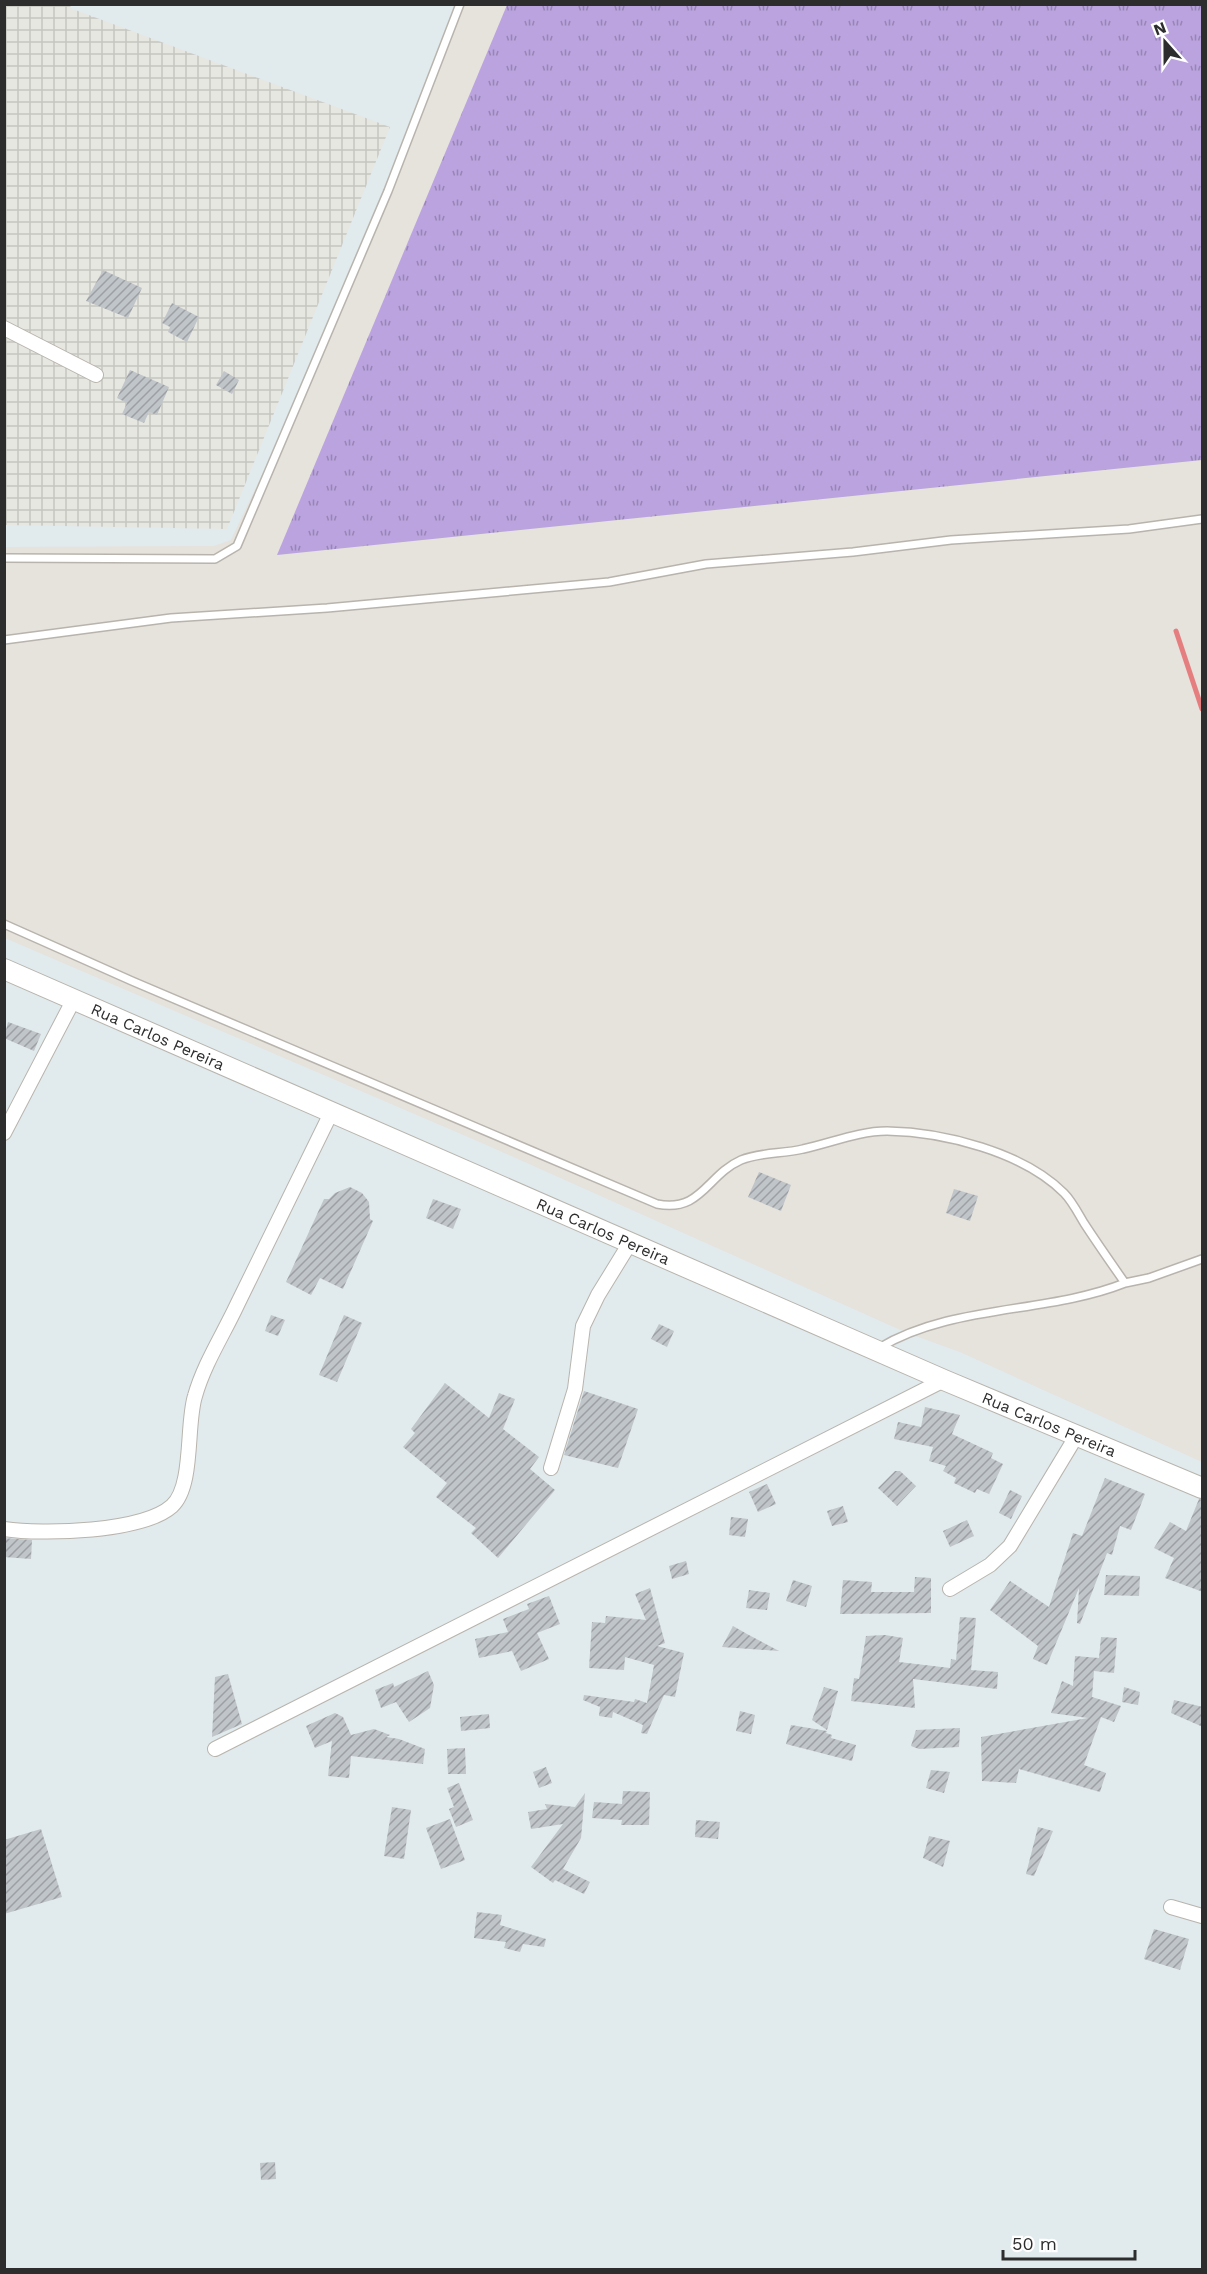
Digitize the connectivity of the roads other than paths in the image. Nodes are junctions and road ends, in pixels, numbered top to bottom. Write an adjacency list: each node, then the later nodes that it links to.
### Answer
1 (460, 4): 5 (lane)
2 (4, 328): 3 (street)
3 (96, 375)
4 (1203, 519): 6 (lane)
5 (4, 558)
6 (4, 640)
7 (4, 924): 14 (lane)
8 (4, 969): 9 (main road, Rua Carlos Pereira)
9 (74, 999): 10 (main road, Rua Carlos Pereira); 11 (street)
10 (331, 1113): 12 (main road, Rua Carlos Pereira); 20 (street)
11 (4, 1133)
12 (630, 1244): 15 (main road, Rua Carlos Pereira); 18 (street)
13 (1203, 1258): 14 (lane)
14 (1125, 1283): 15 (lane)
15 (877, 1349): 16 (main road, Rua Carlos Pereira)
16 (944, 1380): 17 (main road, Rua Carlos Pereira); 22 (street)
17 (1077, 1435): 19 (main road, Rua Carlos Pereira); 21 (street)
18 (551, 1468)
19 (1203, 1488)
20 (4, 1529)
21 (950, 1589)
22 (215, 1749)
23 (1171, 1907): 24 (street)
24 (1203, 1916)

